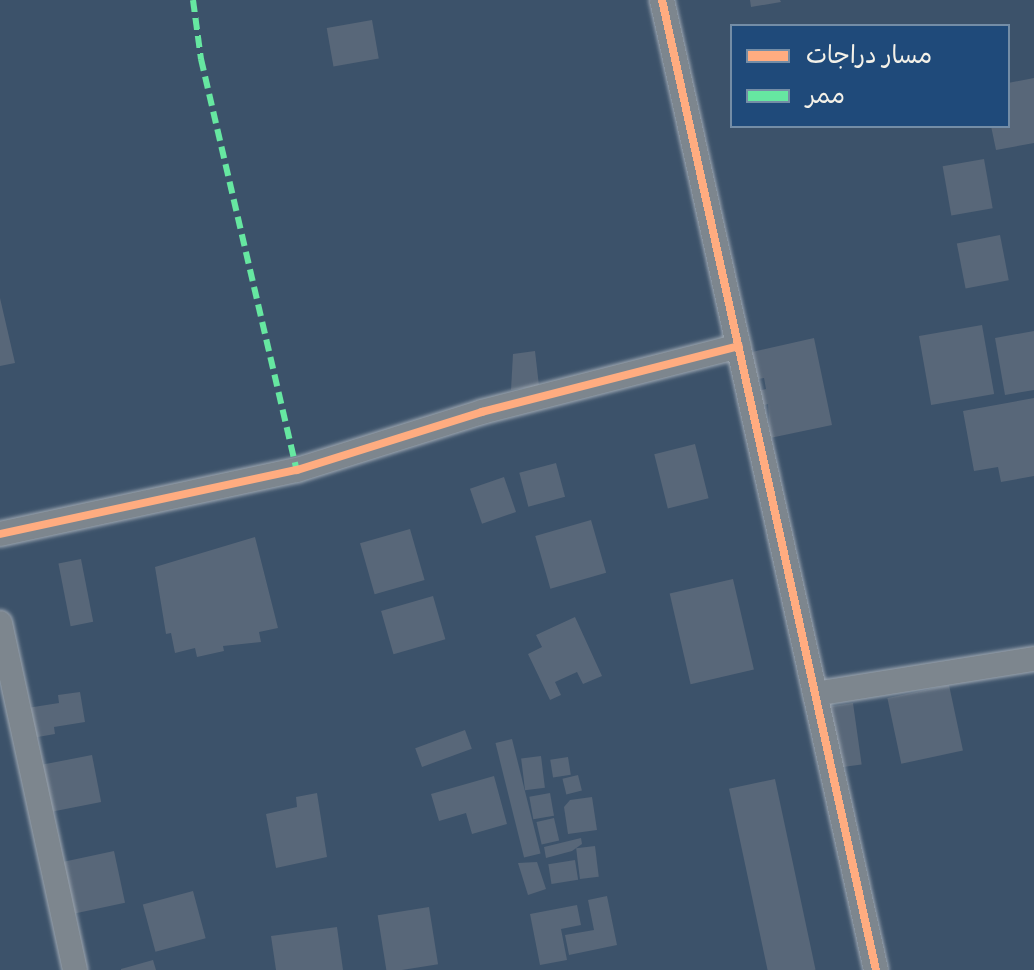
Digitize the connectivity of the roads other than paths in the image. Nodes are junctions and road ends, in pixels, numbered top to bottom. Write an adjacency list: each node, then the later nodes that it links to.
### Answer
1 (662, 0): 2 (street)
2 (739, 346): 3 (street); 6 (street)
3 (0, 534)
4 (0, 623): 7 (street)
5 (1034, 659): 6 (street)
6 (815, 694): 8 (street)
7 (75, 970)
8 (876, 970)

